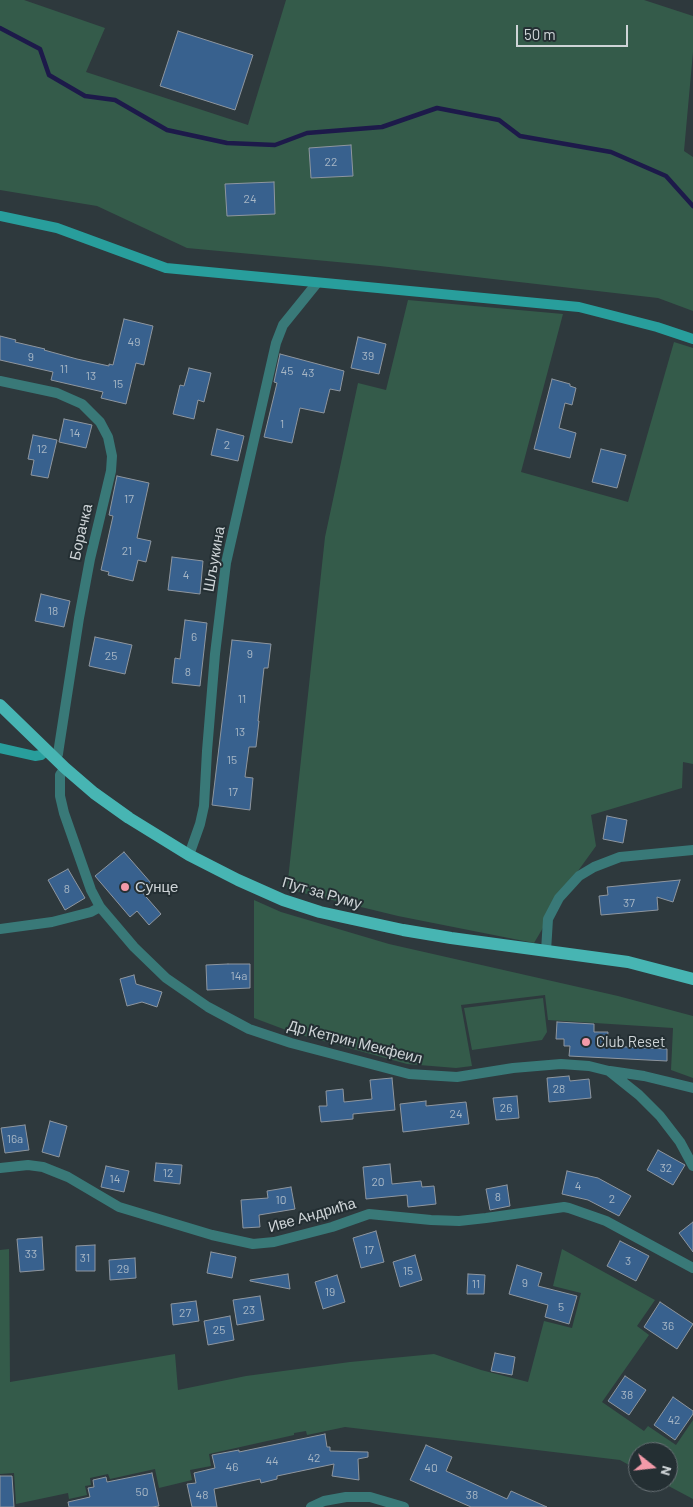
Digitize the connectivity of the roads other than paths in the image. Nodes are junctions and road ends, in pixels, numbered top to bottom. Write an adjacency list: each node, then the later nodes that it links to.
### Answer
1 (0, 216): 2 (main road)
2 (317, 283): 3 (main road); 10 (street, Шљукина)
3 (693, 339)
4 (0, 381): 7 (street, Борачка)
5 (0, 705): 7 (main road, Пут за Руму)
6 (0, 748): 7 (main road)
7 (51, 755): 8 (main road, Пут за Руму)
8 (65, 768): 10 (main road, Пут за Руму); 11 (street, Др Кетрин Мекфеил)
9 (693, 850): 13 (street)
10 (189, 855): 13 (main road, Пут за Руму)
11 (100, 908): 12 (street); 15 (street, Др Кетрин Мекфеил)
12 (0, 929)
13 (546, 951): 14 (main road, Пут за Руму)
14 (693, 979)
15 (609, 1071): 16 (street); 17 (street, Др Кетрин Мекфеил)
16 (693, 1088)
17 (693, 1166)
18 (0, 1168): 19 (street, Иве Андрића)
19 (693, 1268)
20 (312, 1507): 21 (street)
21 (404, 1507)

